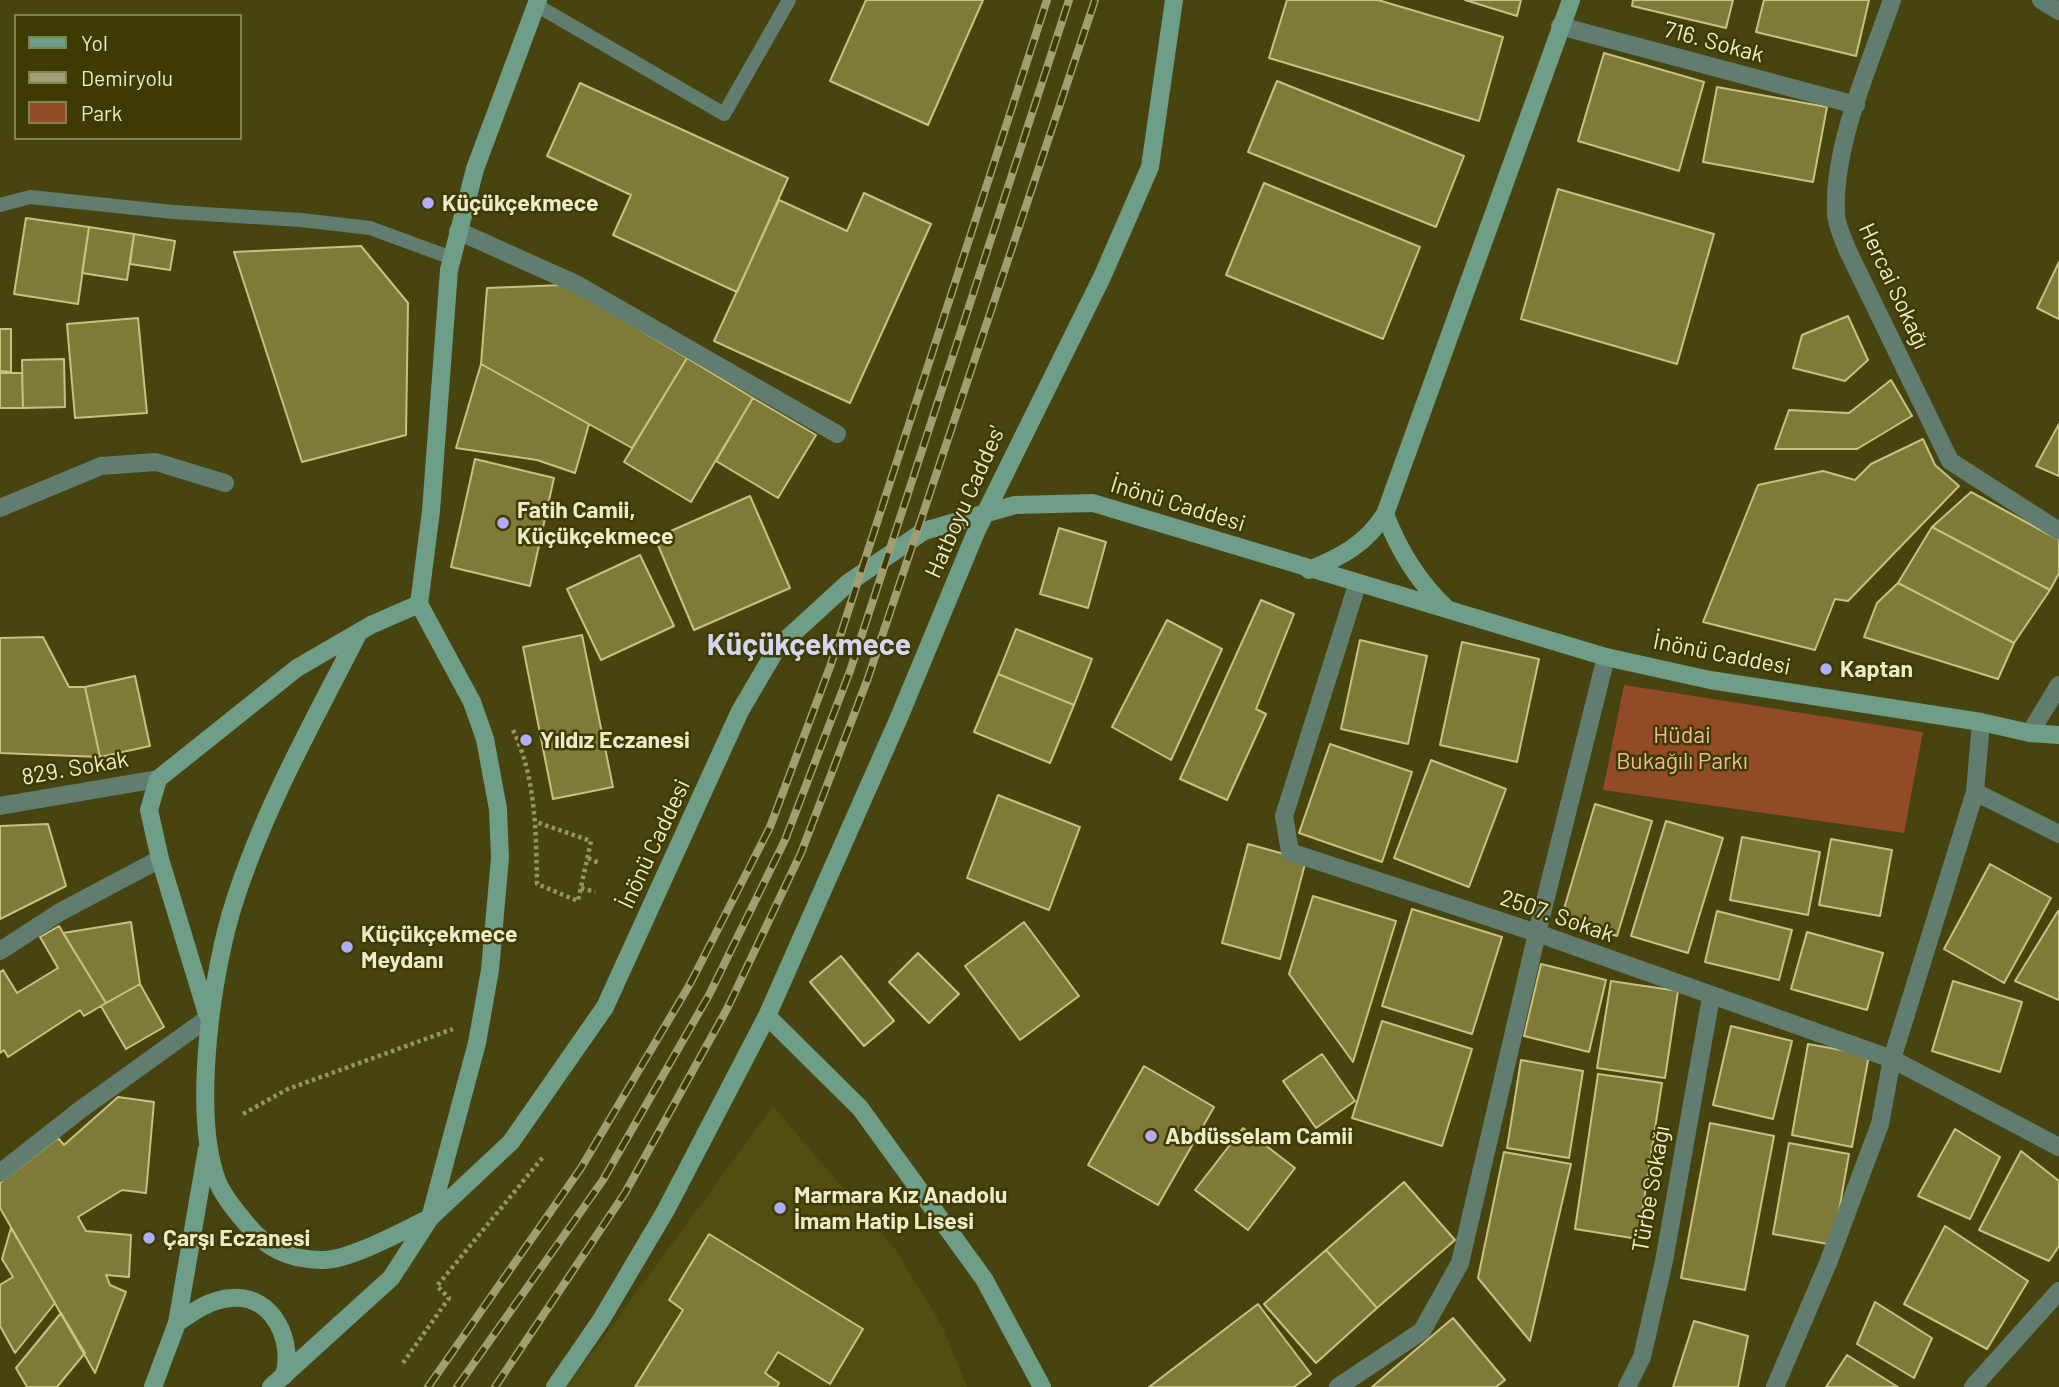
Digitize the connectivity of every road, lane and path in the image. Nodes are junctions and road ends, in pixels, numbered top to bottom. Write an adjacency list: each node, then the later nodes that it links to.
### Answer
1 (789, 0): 6 (lane)
2 (1174, 0): 42 (street, Hatboyu Caddes')
3 (1571, 0): 8 (street)
4 (1892, 0): 9 (street, Hercai Sokağı)
5 (2041, 0): 7 (street)
6 (537, 3): 11 (street)
7 (2059, 11)
8 (1560, 26): 9 (street, 716. Sokak); 16 (street)
9 (1856, 105): 17 (street, Hercai Sokağı)
10 (0, 205): 12 (lane)
11 (458, 231): 12 (street); 13 (street)
12 (452, 258): 20 (street)
13 (837, 434)
14 (225, 483): 15 (street)
15 (0, 508)
16 (1385, 514): 18 (street); 21 (street)
17 (2059, 531)
18 (1309, 570): 19 (street, İnönü Caddesi); 51 (street, İnönü Caddesi)
19 (1357, 585): 21 (street, İnönü Caddesi); 39 (street, 2507. Sokak)
20 (419, 604): 22 (street); 51 (street)
21 (1450, 611): 23 (street, İnönü Caddesi)
22 (357, 636): 29 (street); 43 (street)
23 (1606, 657): 25 (street, İnönü Caddesi); 39 (street)
24 (2059, 685): 27 (street)
25 (1981, 722): 27 (street, İnönü Caddesi); 30 (street)
26 (512, 728): 32 (path)
27 (2030, 733): 28 (street, İnönü Caddesi)
28 (2059, 735)
29 (159, 779): 31 (street, 829. Sokak); 34 (street)
30 (1975, 792): 33 (street); 45 (street)
31 (0, 806)
32 (536, 822): 35 (path); 37 (path)
33 (2059, 834)
34 (160, 859): 40 (street); 43 (street)
35 (588, 859): 36 (path); 37 (path)
36 (599, 863)
37 (581, 888): 38 (path)
38 (595, 892)
39 (1537, 933): 41 (street, 2507. Sokak); 59 (street)
40 (0, 951)
41 (1711, 997): 45 (street, 2507. Sokak); 60 (street, Türbe Sokağı)
42 (767, 1016): 57 (street, Hatboyu Caddes'); 58 (street)
43 (208, 1018): 47 (street); 50 (street)
44 (453, 1041): 46 (path)
45 (1892, 1059): 48 (street, 2507. Sokak); 61 (street)
46 (243, 1114)
47 (208, 1142): 51 (street); 53 (street)
48 (2059, 1147)
49 (543, 1157): 54 (path)
50 (0, 1173)
51 (430, 1218): 55 (street, İnönü Caddesi)
52 (2059, 1291): 62 (street)
53 (177, 1322): 55 (street); 56 (street)
54 (403, 1363)
55 (280, 1383)
56 (153, 1387)
57 (555, 1387)
58 (1042, 1387)
59 (1338, 1387)
60 (1627, 1387)
61 (1775, 1387)
62 (1973, 1387)

